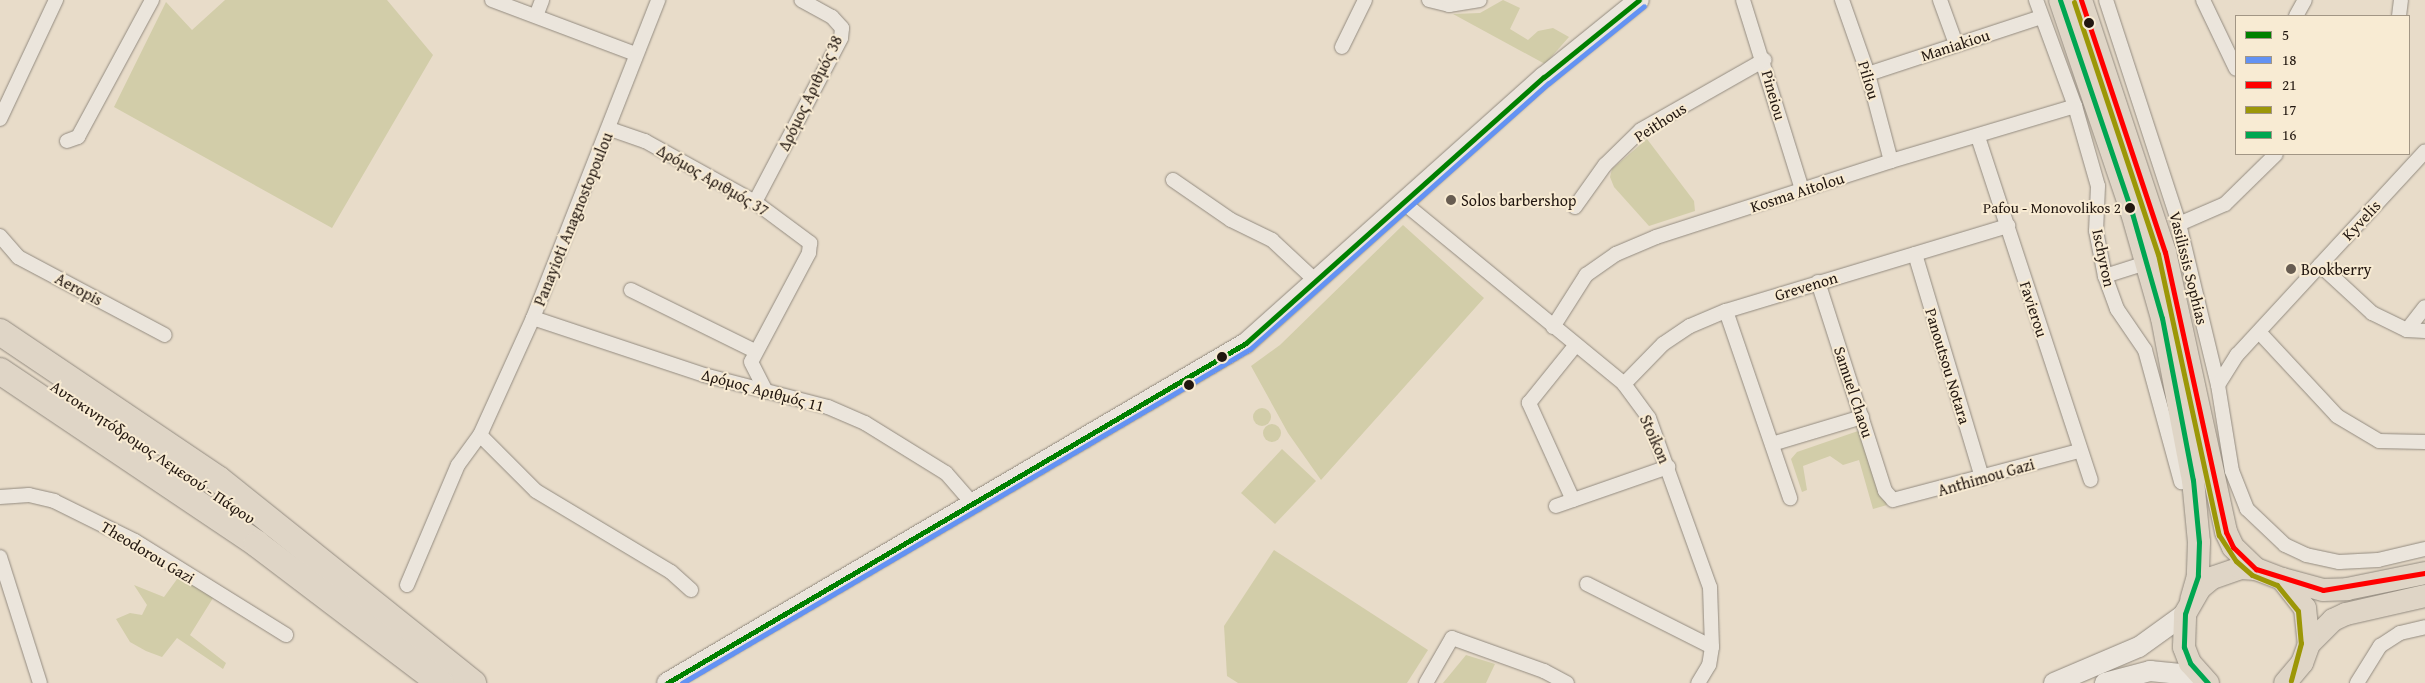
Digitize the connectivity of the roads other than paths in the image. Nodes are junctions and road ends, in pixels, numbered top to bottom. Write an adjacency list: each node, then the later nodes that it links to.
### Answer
1 (56, 0): 32 (street)
2 (152, 0): 35 (street)
3 (492, 0): 23 (street)
4 (542, 0): 23 (street)
5 (658, 0): 27 (street, Panayioti Anagnostopoulou)
6 (801, 0): 41 (street, Δρόμος Αριθμός 38)
7 (1365, 0): 26 (street)
8 (1429, 0): 9 (street)
9 (1480, 0)
10 (1639, 0): 42 (main road)
11 (1743, 0): 28 (street, Pineiou)
12 (1842, 0): 30 (street, Piliou)
13 (1940, 0): 25 (street)
14 (2036, 0): 24 (street, Ischyron)
15 (2060, 0): 48 (main road)
16 (2081, 0): 75 (main road)
17 (2106, 0): 44 (street, Vasilissis Sophias)
18 (2203, 0): 29 (street)
19 (2305, 0): 21 (street)
20 (2401, 0): 22 (street)
21 (2297, 15)
22 (2399, 15)
23 (536, 16): 27 (street)
24 (2041, 17): 25 (street, Maniakiou); 31 (street, Ischyron)
25 (1956, 44): 30 (street, Maniakiou)
26 (1342, 47)
27 (636, 54): 33 (street, Panayioti Anagnostopoulou)
28 (1764, 60): 40 (street, Pineiou); 43 (street, Peithous)
29 (2235, 63)
30 (1868, 74): 38 (street, Piliou)
31 (2075, 106): 34 (street, Kosma Aitolou); 50 (street, Ischyron)
32 (0, 120)
33 (610, 129): 41 (street, Δρόμος Αριθμός 37); 56 (street, Panayioti Anagnostopoulou)
34 (1978, 137): 38 (street, Kosma Aitolou); 45 (street, Favierou)
35 (67, 140)
36 (2425, 151): 49 (street, Kyvelis)
37 (2275, 155): 44 (street)
38 (1892, 161): 40 (street, Kosma Aitolou)
39 (1174, 180): 51 (street)
40 (1802, 190): 57 (street, Kosma Aitolou)
41 (755, 202): 65 (street, Δρόμος Αριθμός 37)
42 (1404, 203): 51 (main road); 57 (street, Stoikon)
43 (1575, 206)
44 (2179, 224): 66 (street, Vasilissis Sophias)
45 (2008, 226): 47 (street, Grevenon); 80 (street, Favierou)
46 (0, 236): 62 (street, Aeropis)
47 (1915, 254): 52 (street, Grevenon); 82 (street, Panoutsou Notara)
48 (2146, 263): 50 (street); 101 (main road)
49 (2320, 265): 58 (street); 61 (street, Kyvelis)
50 (2105, 276): 84 (street, Ischyron)
51 (1318, 282): 89 (main road)
52 (1818, 282): 55 (street, Grevenon); 74 (street, Samuel Chaou)
53 (631, 290): 65 (street)
54 (2425, 306): 58 (street)
55 (1726, 311): 69 (street, Grevenon); 79 (street)
56 (533, 318): 72 (street, Δρόμος Αριθμός 11); 76 (street, Panayioti Anagnostopoulou)
57 (1552, 327): 63 (street, Stoikon)
58 (2407, 330): 59 (street)
59 (2425, 331)
60 (0, 332): 92 (highway)
61 (2260, 333): 67 (street, Kyvelis); 78 (street)
62 (165, 335)
63 (1575, 346): 69 (street, Stoikon); 87 (street)
64 (0, 351): 92 (highway, Αυτοκινητόδρομος Λεμεσού - Πάφου)
65 (755, 351): 72 (street)
66 (2211, 354): 67 (street); 70 (street, Vasilissis Sophias)
67 (2237, 355): 70 (street, Kyvelis)
68 (0, 371): 77 (highway, Αυτοκινητόδρομος Λεμεσού - Πάφου)
69 (1624, 384): 81 (street, Stoikon)
70 (2218, 385): 73 (street, Vasilissis Sophias)
71 (0, 388): 77 (highway)
72 (766, 391): 89 (street, Δρόμος Αριθμός 11)
73 (2222, 412): 75 (street); 91 (street, Vasilissis Sophias)
74 (1862, 417): 79 (street); 88 (street, Samuel Chaou)
75 (2207, 434): 94 (main road)
76 (480, 435): 98 (street, Panayioti Anagnostopoulou); 99 (street)
77 (102, 438): 106 (highway, Αυτοκινητόδρομος Λεμεσού - Πάφου)
78 (2425, 442)
79 (1772, 444): 86 (street)
80 (2079, 451): 82 (street, Anthimou Gazi); 83 (street, Favierou)
81 (1668, 467): 87 (street); 104 (street, Stoikon)
82 (1982, 478): 88 (street, Anthimou Gazi)
83 (2091, 480)
84 (2180, 482)
85 (0, 497): 103 (street, Theodorou Gazi)
86 (1790, 498)
87 (1573, 500): 90 (street)
88 (1893, 500)
89 (971, 502): 110 (main road)
90 (1556, 506)
91 (2425, 549)
92 (306, 554): 106 (highway)
93 (0, 557): 108 (street)
94 (2256, 568): 96 (main road); 101 (main road)
95 (2425, 573): 96 (main road)
96 (2282, 579): 105 (main road)
97 (1587, 584): 104 (street)
98 (407, 585)
99 (691, 590)
100 (2425, 596): 105 (main road)
101 (2188, 607): 107 (main road); 114 (main road)
102 (2425, 627): 117 (street)
103 (286, 635)
104 (1712, 647): 113 (street, Stoikon)
105 (2303, 663): 116 (main road)
106 (434, 669): 109 (highway)
107 (2204, 680): 115 (main road)
108 (40, 683)
109 (473, 683)
110 (667, 683)
111 (1426, 683): 112 (street)
112 (1567, 683)
113 (1698, 683)
114 (2054, 683)
115 (2105, 683)
116 (2285, 683)
117 (2357, 683)

